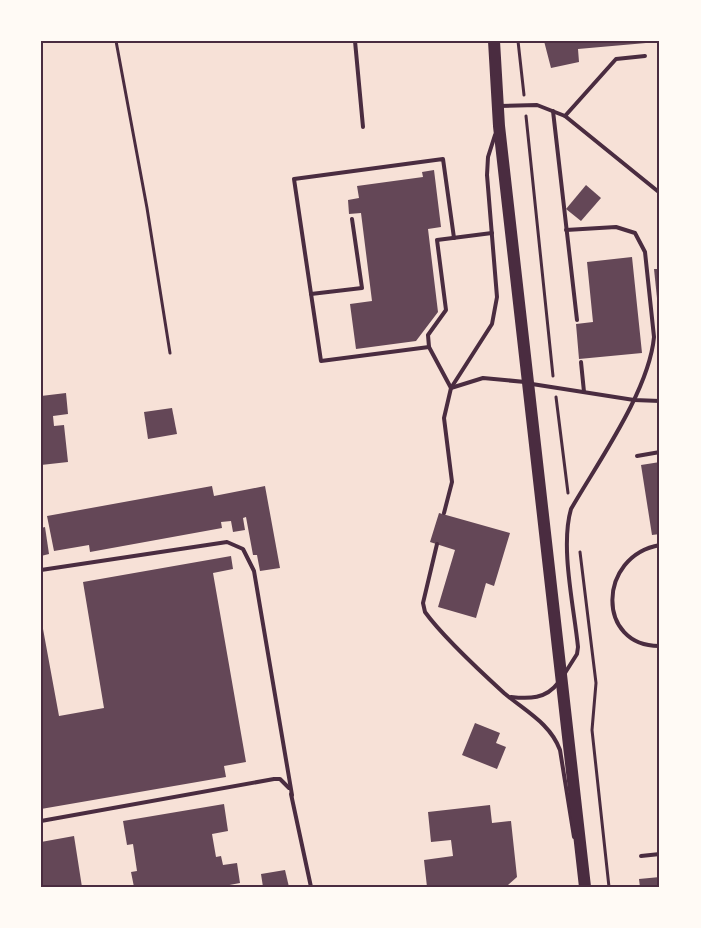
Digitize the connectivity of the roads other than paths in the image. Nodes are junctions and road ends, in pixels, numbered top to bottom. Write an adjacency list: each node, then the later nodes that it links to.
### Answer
1 (356, 41): 8 (lane)
2 (494, 41): 4 (main road)
3 (645, 56): 6 (lane)
4 (498, 106): 5 (lane); 7 (main road)
5 (552, 110): 6 (lane); 11 (lane)
6 (565, 116): 9 (lane)
7 (499, 126): 12 (lane); 18 (main road)
8 (363, 127)
9 (660, 194)
10 (352, 219): 14 (lane)
11 (566, 230): 15 (lane); 21 (lane)
12 (492, 233): 13 (lane); 19 (lane)
13 (454, 238): 14 (lane); 16 (lane)
14 (311, 294): 16 (lane)
15 (577, 320)
16 (429, 347): 19 (lane)
17 (581, 362): 20 (lane)
18 (528, 383): 19 (lane); 20 (lane); 30 (main road)
19 (451, 388): 25 (lane)
20 (584, 392): 21 (lane)
21 (634, 400): 22 (lane); 30 (lane)
22 (660, 402)
23 (660, 452): 24 (lane)
24 (637, 456)
25 (444, 513)
26 (437, 544): 31 (lane)
27 (660, 546): 29 (lane)
28 (41, 570): 32 (lane)
29 (660, 646)
30 (562, 678): 31 (lane); 36 (main road)
31 (510, 698): 36 (lane)
32 (292, 795): 33 (lane); 37 (lane)
33 (41, 821)
34 (660, 854): 35 (lane)
35 (641, 856)
36 (583, 863): 38 (main road)
37 (311, 887)
38 (586, 887)

